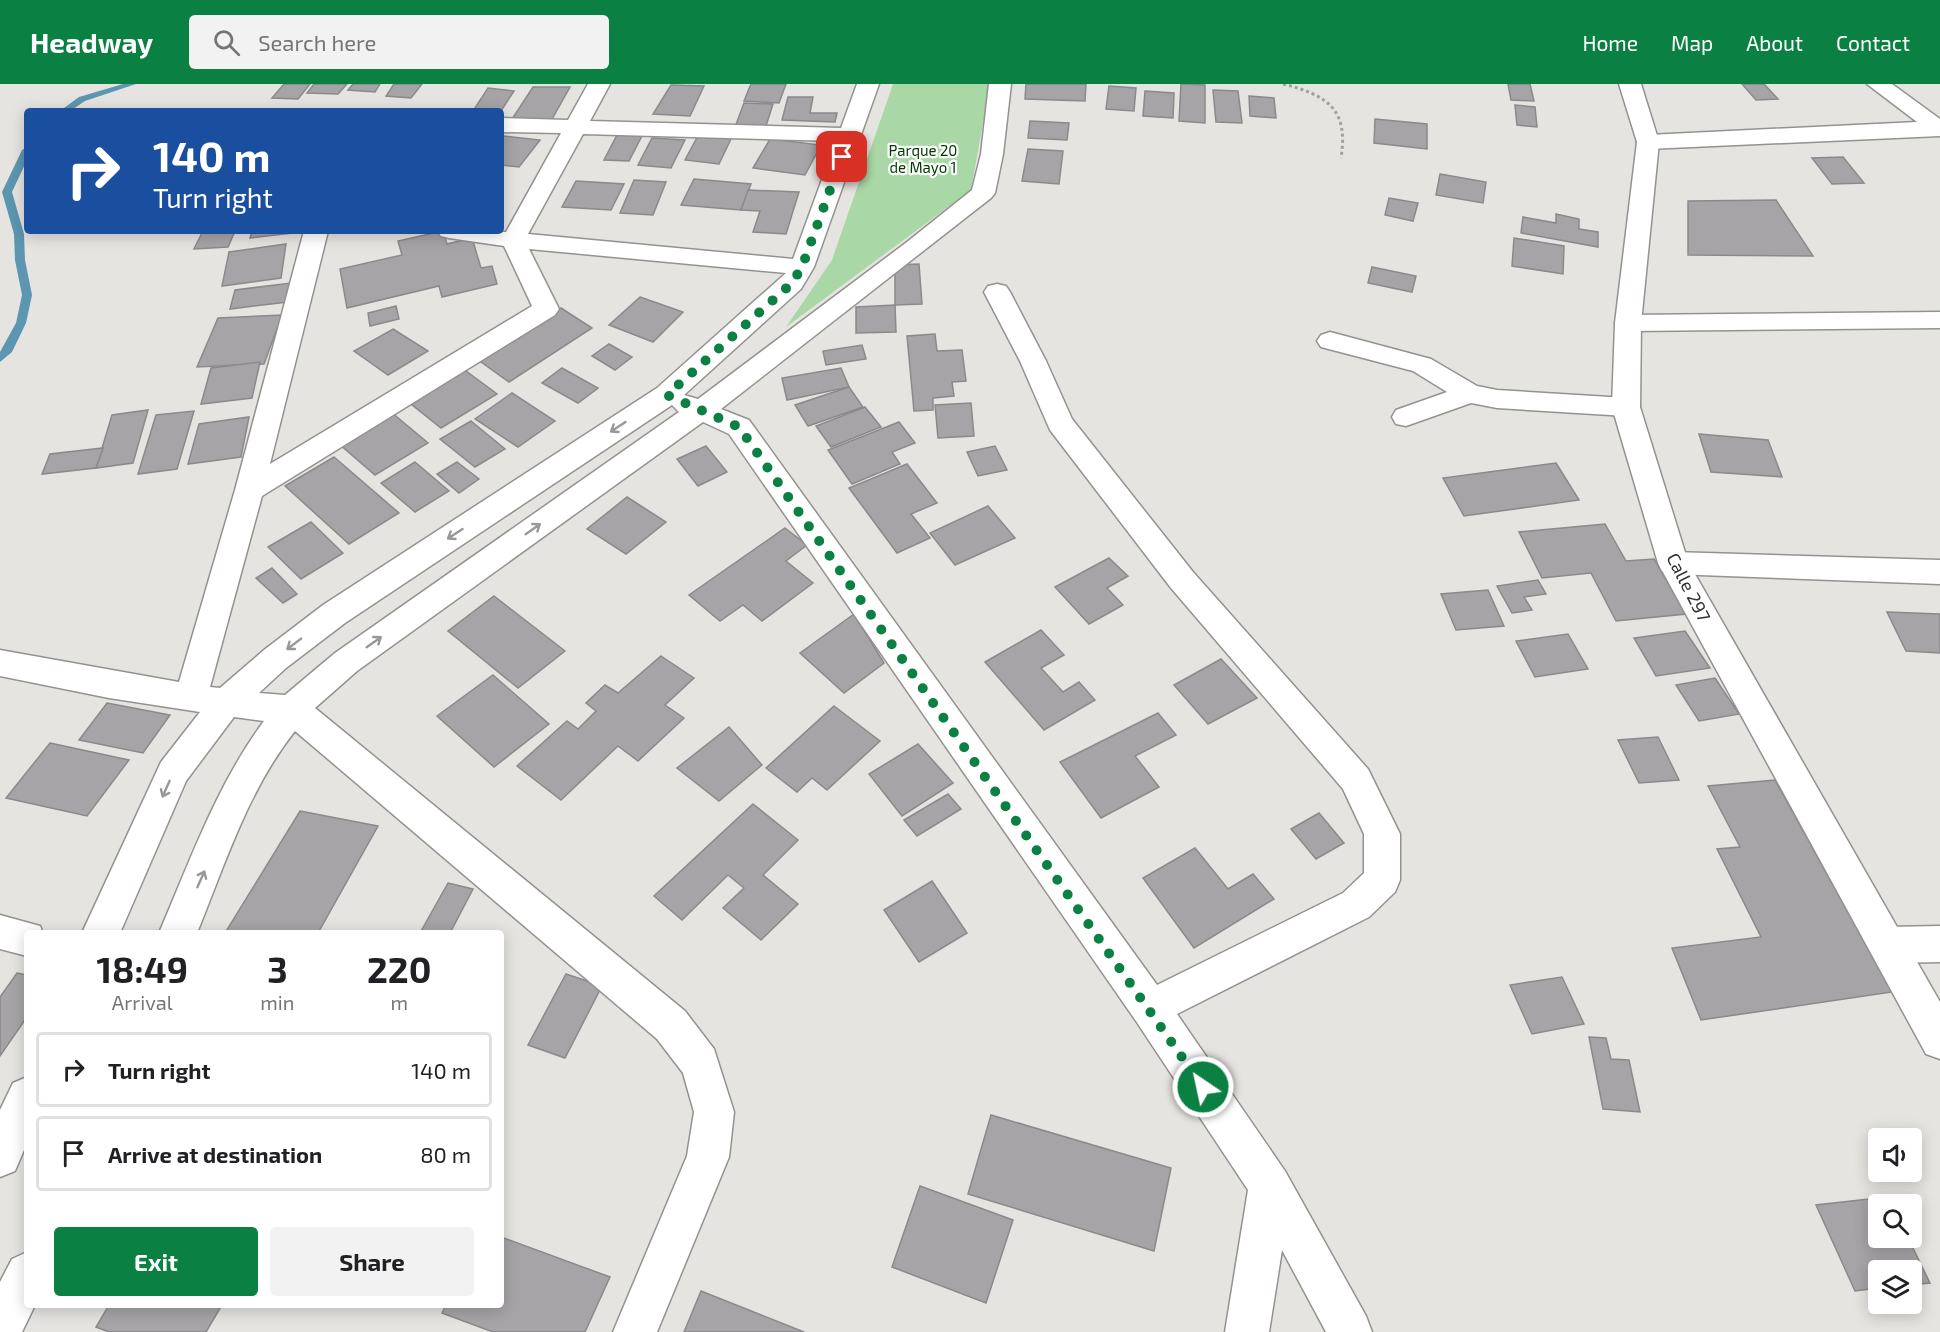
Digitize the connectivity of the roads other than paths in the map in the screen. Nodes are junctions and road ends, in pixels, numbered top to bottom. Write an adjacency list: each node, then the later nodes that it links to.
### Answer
1 (599, 84): 7 (street)
2 (868, 84): 9 (street)
3 (1000, 84): 22 (street)
4 (1630, 84): 10 (street, Calle 297)
5 (1878, 84): 8 (street)
6 (504, 125): 7 (street)
7 (575, 128): 9 (street); 13 (street)
8 (1939, 129): 10 (street)
9 (850, 135): 14 (street)
10 (1648, 142): 17 (street, Calle 297)
11 (315, 234): 24 (street)
12 (470, 234): 13 (street)
13 (513, 240): 14 (street); 24 (street)
14 (802, 267): 20 (street)
15 (997, 292): 36 (street)
16 (1940, 320): 17 (street)
17 (1628, 323): 21 (street, Calle 297)
18 (1330, 341): 19 (street)
19 (1470, 394): 21 (street); 23 (street)
20 (667, 395): 22 (street); 28 (street, one-way to 28)
21 (1626, 407): 25 (street, Calle 297)
22 (700, 411): 29 (street, one-way to 22); 36 (street)
23 (1406, 417)
24 (249, 490): 28 (street)
25 (1673, 563): 26 (street); 35 (street, Calle 297)
26 (1940, 572)
27 (0, 663): 28 (street)
28 (209, 700): 29 (street); 30 (street, one-way to 30)
29 (293, 710): 31 (street, one-way to 29); 43 (street)
30 (102, 930)
31 (179, 930)
32 (0, 932): 33 (street)
33 (24, 937)
34 (1940, 944): 35 (street)
35 (1887, 945): 37 (street, Calle 297)
36 (1150, 1008): 40 (street)
37 (1940, 1041)
38 (24, 1104): 39 (street)
39 (0, 1156)
40 (1270, 1186): 44 (street); 45 (street)
41 (24, 1280): 42 (street)
42 (0, 1329)
43 (635, 1332)
44 (1247, 1332)
45 (1350, 1332)

